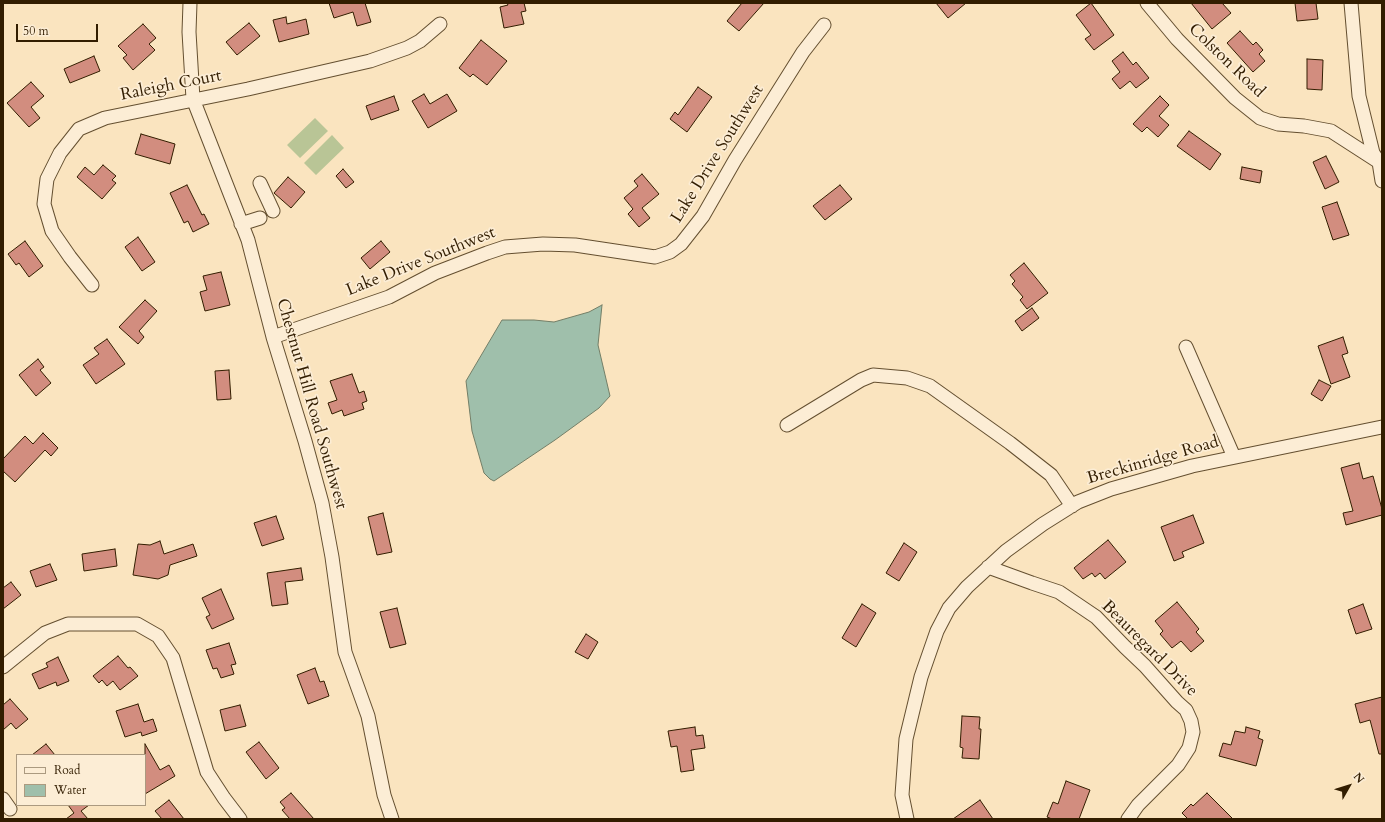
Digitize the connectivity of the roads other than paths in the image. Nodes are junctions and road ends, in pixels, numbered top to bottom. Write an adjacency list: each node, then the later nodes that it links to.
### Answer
1 (190, 3): 6 (street, Chestnut Hill Road Southwest)
2 (1147, 3): 7 (street, Colston Road)
3 (1351, 3): 7 (street)
4 (440, 24): 6 (street, Raleigh Court)
5 (824, 25): 14 (street, Lake Drive Southwest)
6 (193, 99): 12 (street, Chestnut Hill Road Southwest); 13 (street, Raleigh Court)
7 (1379, 162): 8 (street)
8 (1382, 181)
9 (260, 183): 10 (street)
10 (273, 210)
11 (260, 218): 12 (street)
12 (242, 224): 14 (street, Chestnut Hill Road Southwest)
13 (92, 285)
14 (273, 337): 23 (street, Chestnut Hill Road Southwest)
15 (1186, 347): 18 (street)
16 (787, 424): 19 (street)
17 (1382, 427): 18 (street, Breckinridge Road)
18 (1234, 457): 19 (street, Breckinridge Road)
19 (1072, 506): 20 (street, Breckinridge Road)
20 (988, 567): 24 (street, Breckinridge Road); 25 (street, Beauregard Drive)
21 (3, 667): 22 (street)
22 (240, 819)
23 (392, 819)
24 (906, 819)
25 (1128, 819)

